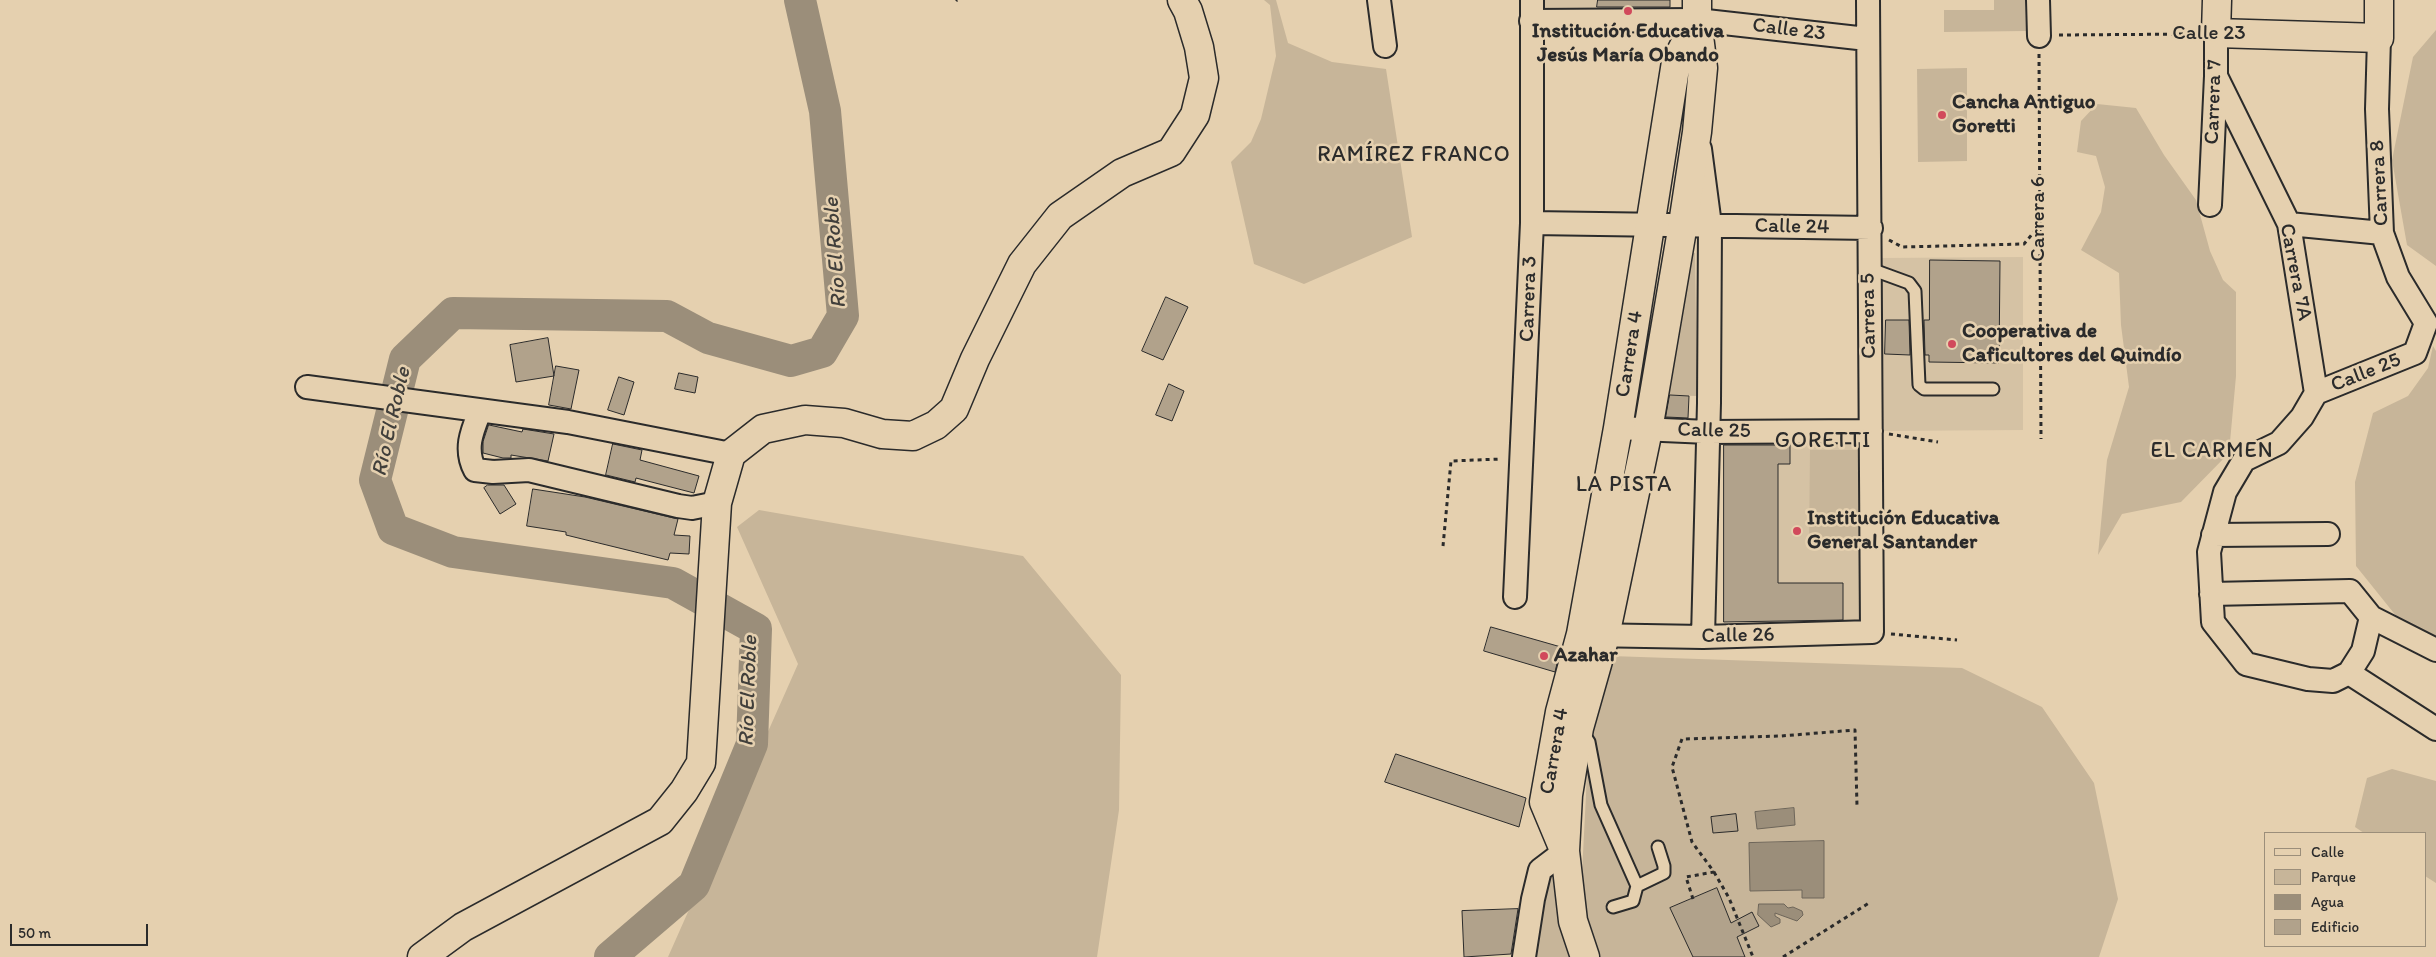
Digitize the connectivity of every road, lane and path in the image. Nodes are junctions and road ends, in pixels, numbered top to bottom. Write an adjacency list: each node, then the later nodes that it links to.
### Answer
1 (1182, 0): 39 (main road)
2 (1379, 0): 13 (street)
3 (1868, 0): 12 (street, Carrera 5)
4 (2038, 0): 10 (street)
5 (2217, 0): 9 (main road, Carrera 7)
6 (2378, 0): 11 (main road, Carrera 8)
7 (1532, 10): 8 (street, Calle 23); 17 (street, Carrera 3)
8 (1697, 10): 12 (street, Calle 23); 15 (main road, Carrera 4); 21 (main road, Carrera 4)
9 (2216, 33): 10 (path, Calle 23); 11 (main road, Calle 23); 14 (street, Carrera 7)
10 (2039, 36): 22 (path, Carrera 6)
11 (2378, 38): 24 (street, Carrera 8)
12 (1867, 39): 23 (street, Carrera 5)
13 (1385, 46)
14 (2216, 76): 16 (street, Carrera 7); 19 (street, Carrera 7A)
15 (1697, 132): 18 (main road, Carrera 4); 20 (street, Carrera 4)
16 (2210, 205)
17 (1532, 223): 21 (street, Calle 24); 40 (street, Carrera 3)
18 (1683, 224): 20 (street, Calle 24); 21 (street, Calle 24); 34 (main road, Carrera 4)
19 (2289, 224): 24 (street); 31 (street, Carrera 7A)
20 (1710, 225): 23 (street, Calle 24); 36 (street, Carrera 4)
21 (1650, 226): 33 (main road, Carrera 4)
22 (2038, 226): 23 (path); 37 (path, Carrera 6)
23 (1870, 228): 25 (street, Carrera 5)
24 (2382, 233): 26 (street, Carrera 8)
25 (1868, 268): 30 (lane); 35 (street, Carrera 5)
26 (2398, 277): 27 (street); 28 (street, Carrera 8)
27 (2436, 310)
28 (2415, 353): 31 (street, Calle 25)
29 (307, 387): 32 (street)
30 (1993, 389)
31 (2316, 394): 43 (street)
32 (480, 411): 39 (street); 41 (street)
33 (1618, 428): 34 (street, Calle 25); 49 (main road, Carrera 4)
34 (1648, 430): 36 (street, Calle 25); 49 (main road, Carrera 4)
35 (1871, 431): 36 (street, Calle 25); 38 (path); 48 (street, Carrera 5)
36 (1708, 432): 50 (street, Carrera 4)
37 (2041, 439)
38 (1938, 442)
39 (731, 454): 41 (main road)
40 (1522, 458): 44 (path); 46 (street, Carrera 3)
41 (717, 503): 66 (main road)
42 (2328, 534): 43 (street)
43 (2213, 535): 45 (street)
44 (1443, 546)
45 (2211, 594): 47 (street); 53 (street)
46 (1515, 597)
47 (2371, 617): 52 (street); 53 (street)
48 (1872, 632): 50 (street, Calle 26); 51 (path)
49 (1593, 635): 50 (street, Calle 26); 54 (main road, Carrera 4); 60 (main road, Carrera 4)
50 (1703, 638)
51 (1957, 640)
52 (2436, 650)
53 (2349, 673): 55 (street)
54 (1579, 728): 60 (main road, Carrera 4); 62 (lane)
55 (2436, 729)
56 (1780, 736): 57 (path); 58 (path); 61 (path)
57 (1780, 743)
58 (1857, 806)
59 (1658, 847): 62 (lane)
60 (1565, 851): 67 (street); 68 (main road)
61 (1714, 872): 63 (path); 69 (path)
62 (1637, 886): 65 (lane)
63 (1693, 899)
64 (1869, 903): 70 (path)
65 (1613, 906)
66 (422, 957)
67 (1524, 957)
68 (1585, 957)
69 (1753, 957)
70 (1783, 957)

